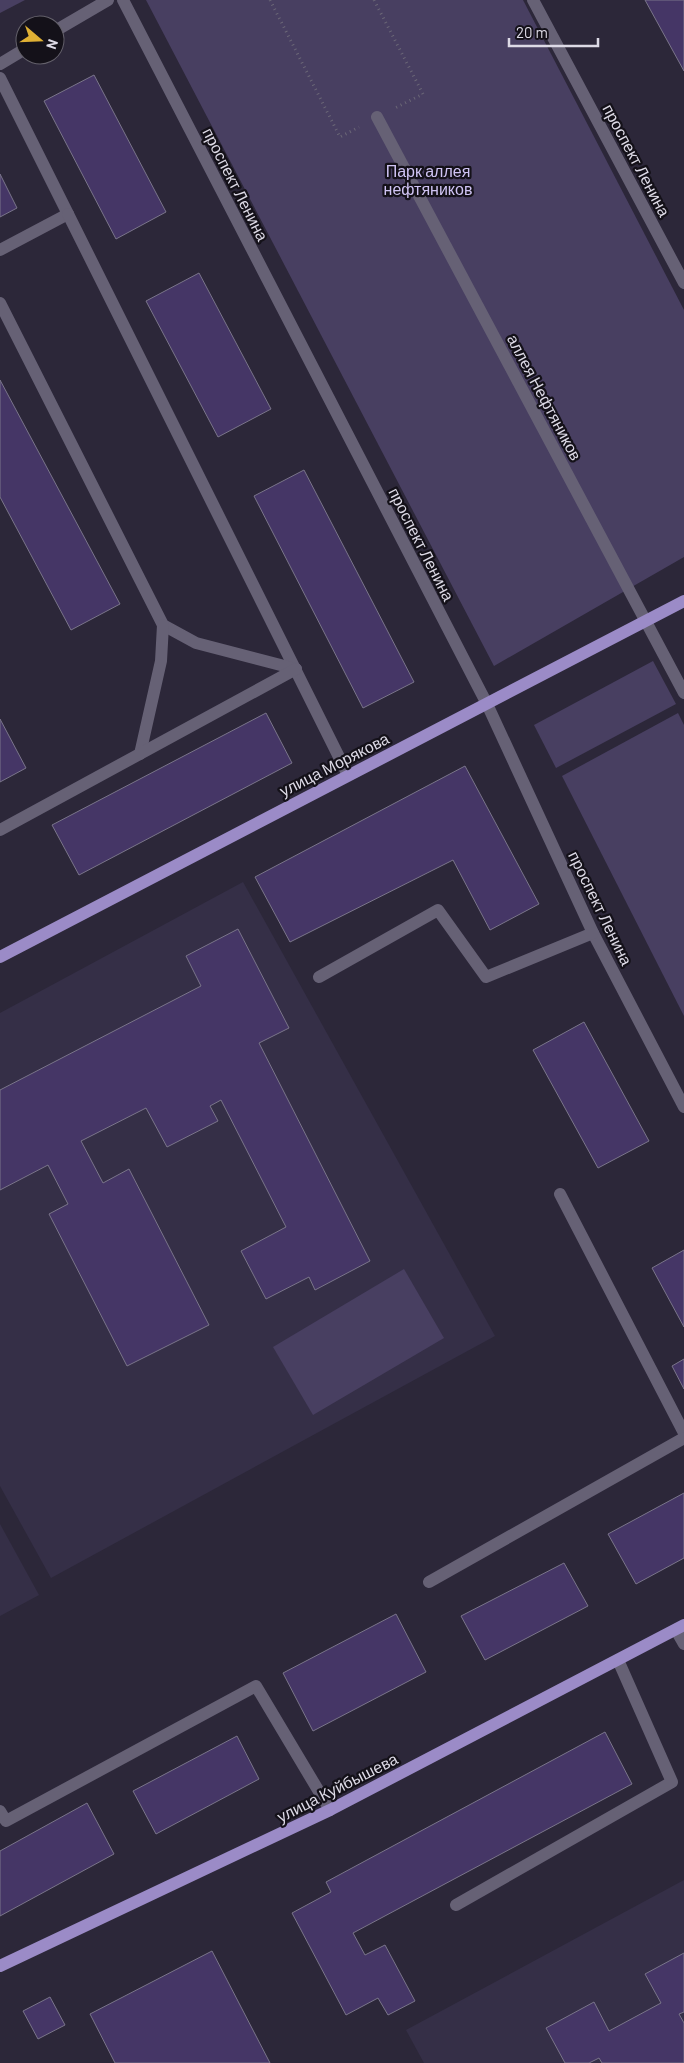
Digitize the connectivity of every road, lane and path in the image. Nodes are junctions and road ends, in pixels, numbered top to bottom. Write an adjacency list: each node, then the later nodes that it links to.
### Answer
1 (108, 0): 6 (street)
2 (123, 0): 20 (street, проспект Ленина)
3 (270, 0): 10 (path)
4 (374, 0): 10 (path)
5 (534, 0): 13 (street, проспект Ленина)
6 (65, 25)
7 (15, 55): 8 (street)
8 (0, 64)
9 (0, 78): 11 (street)
10 (377, 117): 16 (street, аллея Нефтяников)
11 (68, 214): 12 (street); 18 (street)
12 (0, 250)
13 (684, 283)
14 (0, 303): 17 (street)
15 (684, 601): 16 (main road, улица Морякова)
16 (646, 621): 19 (street, аллея Нефтяников); 20 (main road, улица Морякова)
17 (163, 625): 18 (street); 21 (street)
18 (296, 669): 21 (street); 22 (street)
19 (684, 693)
20 (487, 704): 22 (main road, улица Морякова); 24 (street, проспект Ленина)
21 (140, 754): 23 (street)
22 (348, 775): 25 (main road, улица Морякова)
23 (0, 830)
24 (593, 933): 26 (street); 27 (street, проспект Ленина)
25 (0, 956)
26 (318, 977)
27 (684, 1107)
28 (560, 1194): 29 (street)
29 (684, 1433)
30 (684, 1438): 31 (street)
31 (429, 1582)
32 (680, 1628): 33 (street); 34 (main road, улица Куйбышева)
33 (684, 1644)
34 (618, 1660): 35 (main road, улица Куйбышева); 37 (street)
35 (330, 1810): 36 (street); 38 (main road, улица Куйбышева)
36 (0, 1811)
37 (456, 1905)
38 (0, 1966)

